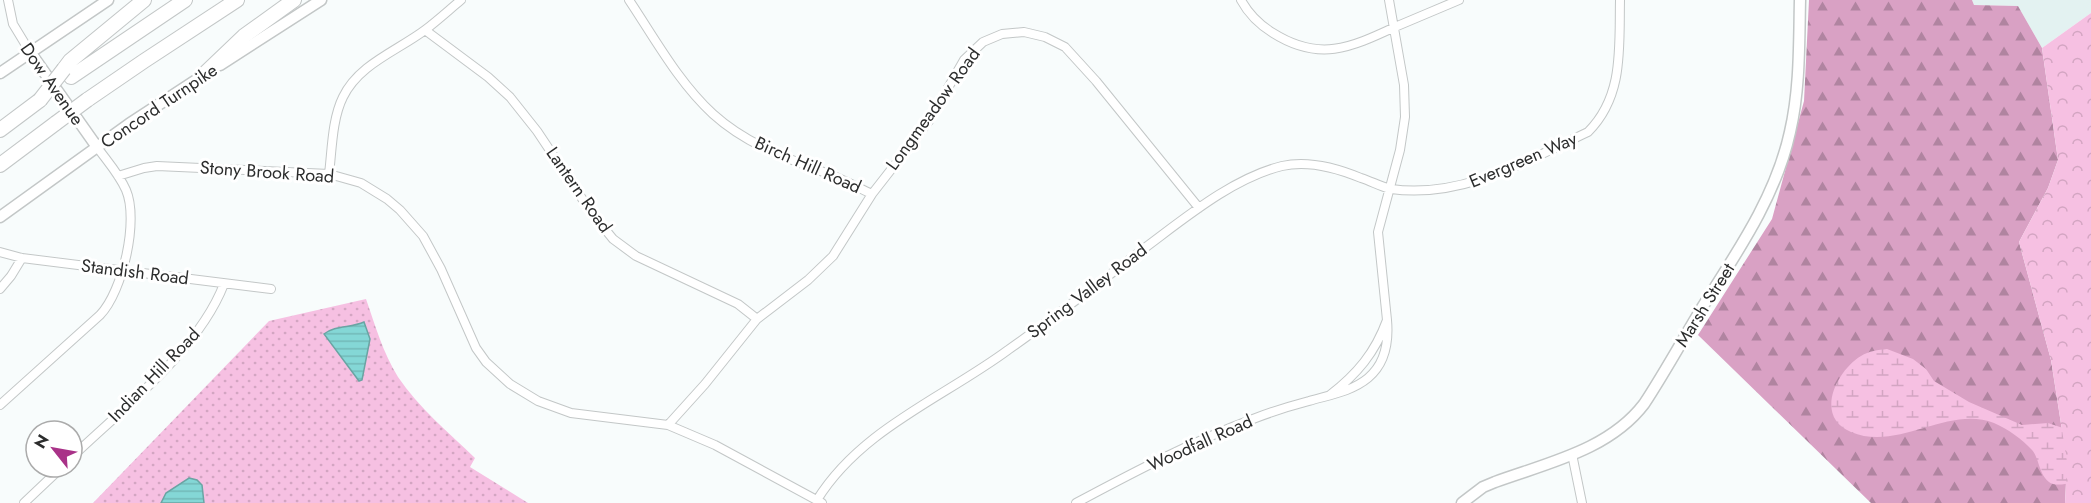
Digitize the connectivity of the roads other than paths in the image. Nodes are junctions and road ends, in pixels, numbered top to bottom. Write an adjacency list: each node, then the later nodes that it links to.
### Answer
1 (8, 0): 17 (street, Dow Avenue)
2 (108, 0): 17 (street)
3 (144, 0): 19 (highway)
4 (186, 0): 19 (highway)
5 (237, 0): 23 (highway, bridge)
6 (294, 0): 20 (highway)
7 (321, 0): 20 (street, Concord Turnpike)
8 (461, 0): 16 (street)
9 (629, 0): 27 (street, Birch Hill Road)
10 (1241, 0): 15 (street)
11 (1389, 0): 15 (street, Woodfall Road)
12 (1459, 0): 15 (street)
13 (1620, 0): 26 (street, Evergreen Way)
14 (1800, 0): 42 (street, Marsh Street)
15 (1395, 28): 26 (street, Woodfall Road)
16 (425, 30): 24 (street); 36 (street, Lantern Road)
17 (30, 51): 18 (street); 22 (street, Dow Avenue)
18 (0, 73)
19 (67, 73): 21 (highway, bridge)
20 (200, 78): 22 (street, Concord Turnpike)
21 (0, 130)
22 (97, 147): 25 (street, Dow Avenue); 29 (street, Concord Turnpike)
23 (0, 165)
24 (329, 174): 25 (street, Stony Brook Road); 40 (street, Stony Brook Road)
25 (118, 176): 32 (street, Dow Avenue)
26 (1389, 188): 28 (street, Spring Valley Road); 37 (street, Woodfall Road)
27 (872, 194): 28 (street, Longmeadow Road); 36 (street, Longmeadow Road)
28 (1199, 208): 44 (street, Spring Valley Road)
29 (0, 217)
30 (0, 252): 31 (street, Standish Road)
31 (22, 258): 32 (street, Standish Road); 34 (street)
32 (123, 270): 33 (street, Standish Road); 39 (street, Dow Avenue)
33 (224, 284): 35 (street, Standish Road); 41 (street, Indian Hill Road)
34 (0, 289)
35 (271, 289)
36 (757, 319): 40 (street, Longmeadow Road)
37 (1387, 320): 38 (street, Woodfall Road); 38 (street, Woodfall Road)
38 (1330, 394): 46 (street, Woodfall Road)
39 (0, 405)
40 (668, 426): 44 (street, Stony Brook Road)
41 (84, 446)
42 (1572, 454): 47 (street, Marsh Street); 48 (street)
43 (49, 479): 45 (street)
44 (820, 501)
45 (24, 503)
46 (1076, 503)
47 (1462, 503)
48 (1582, 503)

